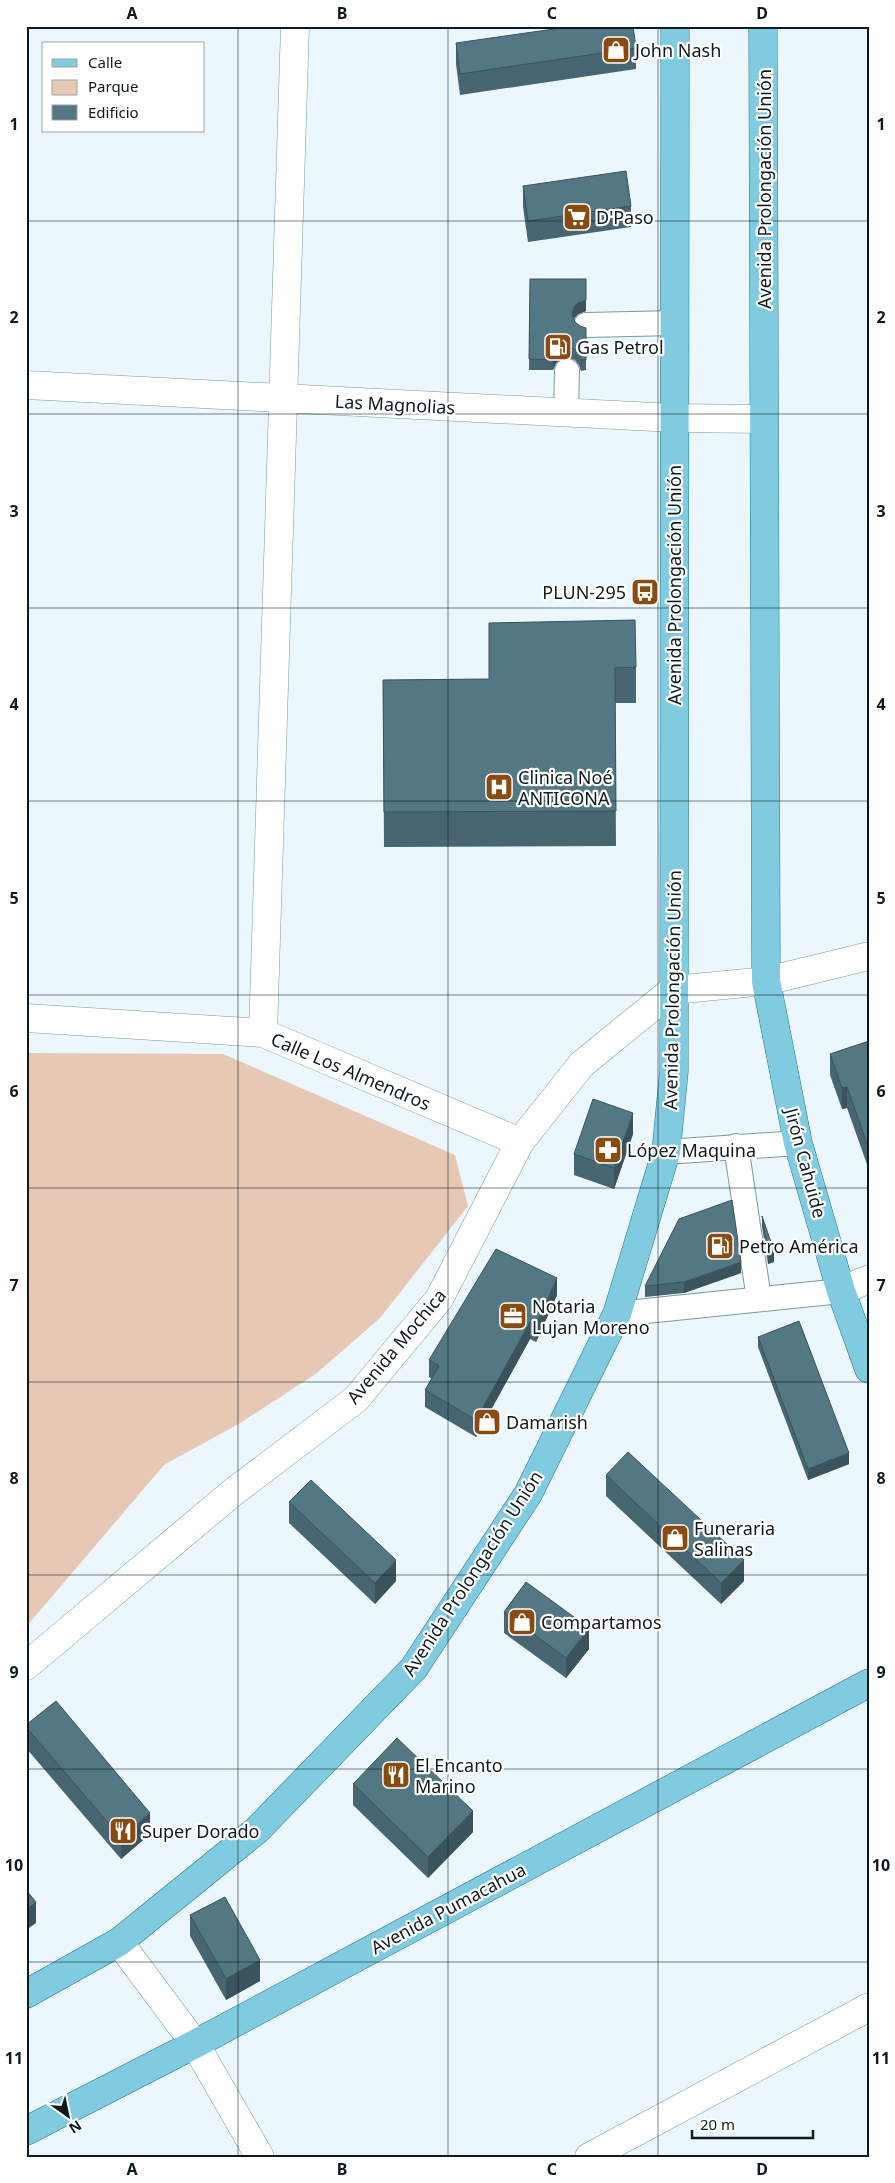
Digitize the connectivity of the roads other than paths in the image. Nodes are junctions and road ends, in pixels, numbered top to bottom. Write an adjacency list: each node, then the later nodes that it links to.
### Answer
1 (295, 26): 8 (street)
2 (675, 26): 4 (main road, Avenida Prolongación Unión)
3 (763, 26): 11 (main road, Avenida Prolongación Unión)
4 (674, 323): 5 (lane); 10 (main road, Avenida Prolongación Unión)
5 (586, 325)
6 (567, 371): 9 (lane)
7 (26, 385): 8 (street, Las Magnolias)
8 (284, 398): 9 (street, Las Magnolias); 16 (street)
9 (566, 413): 10 (street, Las Magnolias)
10 (674, 418): 11 (street, Las Magnolias); 14 (main road, Avenida Prolongación Unión)
11 (764, 419): 13 (main road, Avenida Prolongación Unión)
12 (869, 956): 13 (street)
13 (766, 981): 14 (street); 18 (main road, Jirón Cahuide)
14 (674, 990): 17 (street, Avenida Mochica); 20 (main road, Avenida Prolongación Unión)
15 (26, 1018): 16 (street, Calle Los Almendros)
16 (263, 1033): 17 (street, Calle Los Almendros)
17 (520, 1142): 26 (street, Avenida Mochica)
18 (798, 1143): 19 (lane); 22 (main road, Jirón Cahuide)
19 (736, 1146): 20 (lane); 23 (lane)
20 (666, 1152): 24 (main road, Avenida Prolongación Unión)
21 (869, 1279): 22 (street)
22 (842, 1291): 23 (lane); 25 (main road, Jirón Cahuide)
23 (759, 1300): 24 (lane)
24 (617, 1314): 28 (main road, Avenida Prolongación Unión)
25 (869, 1369)
26 (26, 1666)
27 (869, 1682): 31 (main road, Avenida Pumacahua)
28 (120, 1942): 29 (main road); 31 (street)
29 (26, 1994)
30 (869, 2007): 34 (street)
31 (194, 2044): 32 (main road, Avenida Pumacahua); 33 (street)
32 (26, 2131)
33 (260, 2157)
34 (589, 2157)

